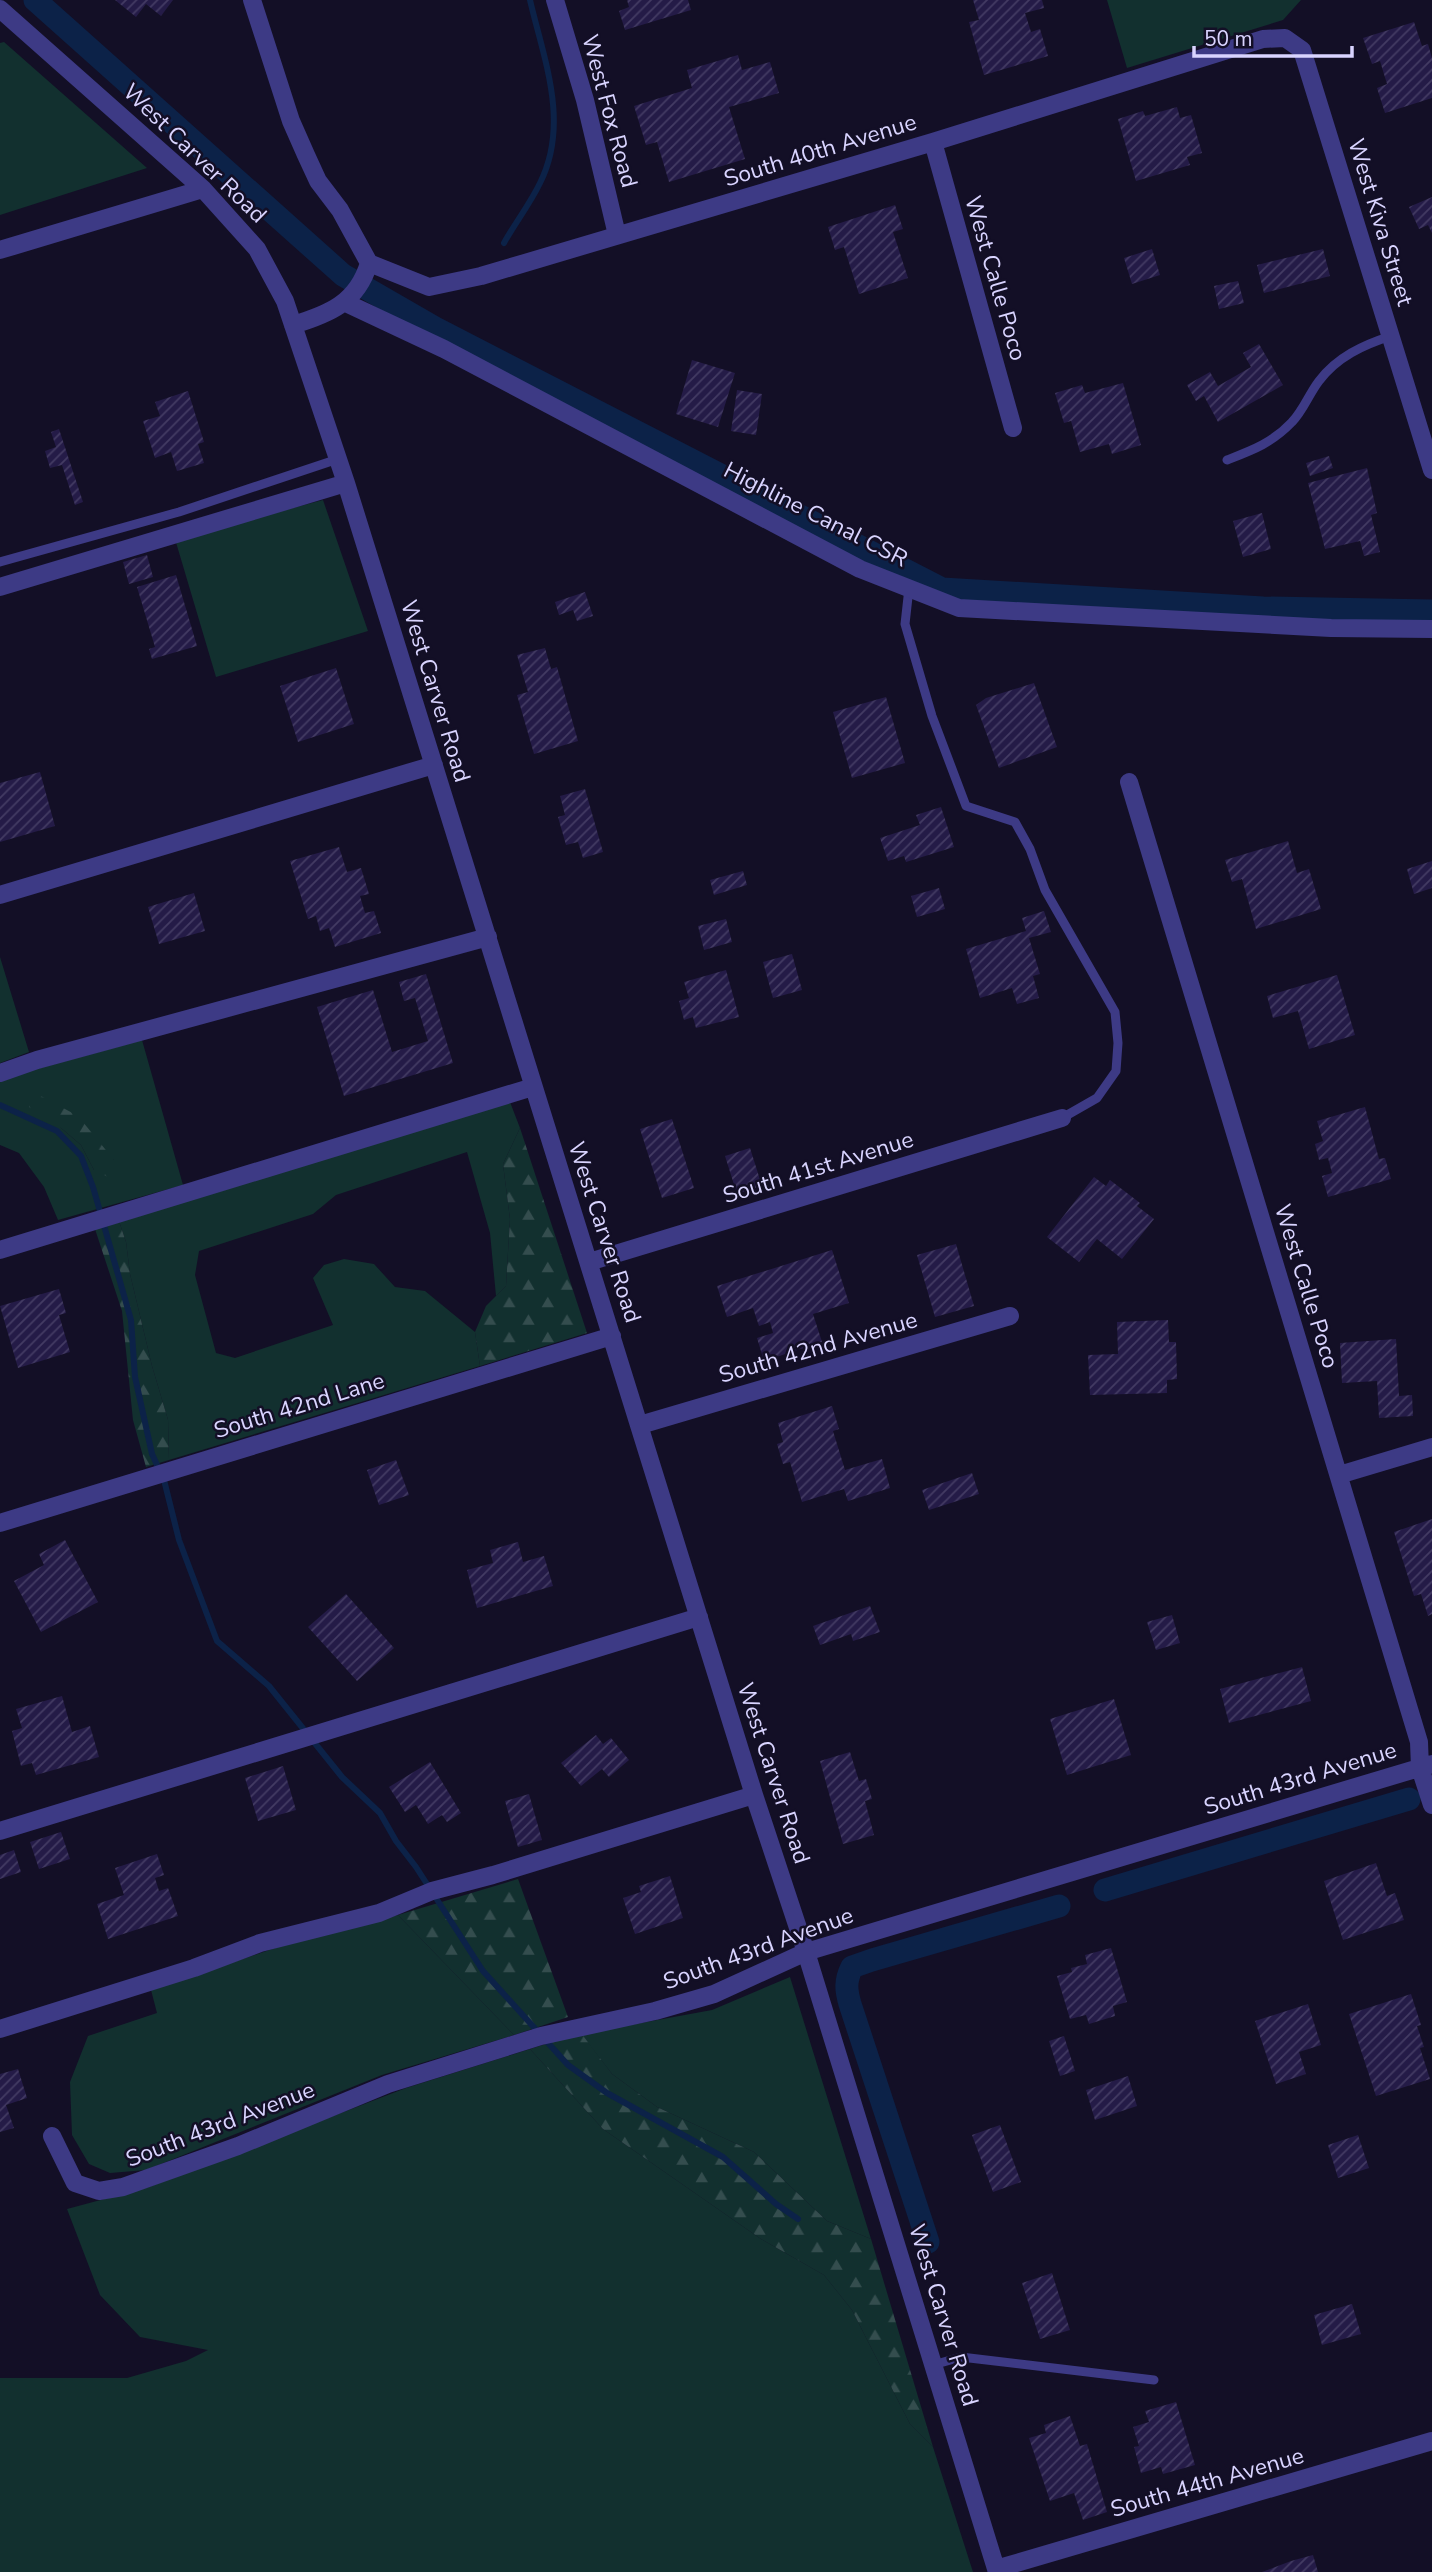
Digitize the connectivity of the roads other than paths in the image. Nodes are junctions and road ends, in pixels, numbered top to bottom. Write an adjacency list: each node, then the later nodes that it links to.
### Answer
1 (252, 0): 9 (street)
2 (555, 0): 7 (street, West Fox Road)
3 (0, 9): 6 (street, West Carver Road)
4 (1285, 38): 5 (street, South 40th Avenue); 12 (street, West Kiva Street)
5 (933, 142): 7 (street, South 40th Avenue); 13 (street, West Calle Poco)
6 (203, 189): 8 (street); 11 (street, West Carver Road)
7 (617, 235): 9 (street, South 40th Avenue)
8 (0, 250)
9 (366, 271): 10 (street)
10 (344, 302): 11 (street); 20 (street, Highline Canal CSR)
11 (293, 325): 14 (street, West Carver Road)
12 (1391, 336): 15 (lane); 16 (street, West Kiva Street)
13 (1013, 428)
14 (338, 459): 17 (street, West Carver Road); 18 (lane)
15 (1227, 460)
16 (1432, 470)
17 (345, 483): 19 (street); 22 (street, West Carver Road)
18 (0, 562)
19 (0, 587)
20 (909, 588): 21 (street, Highline Canal CSR); 28 (lane)
21 (1432, 629)
22 (434, 765): 24 (street); 25 (street, West Carver Road)
23 (1129, 782): 35 (street, West Calle Poco)
24 (0, 895)
25 (488, 937): 26 (street); 27 (street, West Carver Road)
26 (0, 1073)
27 (533, 1087): 29 (street); 30 (street, West Carver Road)
28 (1062, 1118): 30 (street, South 41st Avenue)
29 (0, 1250)
30 (589, 1262): 32 (street, West Carver Road)
31 (1010, 1316): 33 (street, South 42nd Avenue)
32 (612, 1336): 33 (street, West Carver Road); 36 (street, South 42nd Lane)
33 (640, 1425): 37 (street, West Carver Road)
34 (1432, 1447): 35 (street)
35 (1339, 1475): 38 (street, West Calle Poco)
36 (0, 1522)
37 (699, 1617): 39 (street, West Carver Road); 41 (street)
38 (1426, 1766): 40 (street, West Calle Poco); 42 (street, South 43rd Avenue)
39 (754, 1795): 42 (street, West Carver Road); 43 (street)
40 (1432, 1805)
41 (0, 1831)
42 (806, 1952): 44 (street, South 43rd Avenue); 45 (street, West Carver Road)
43 (0, 2029)
44 (52, 2136)
45 (933, 2365): 46 (lane); 48 (street, West Carver Road)
46 (1153, 2380)
47 (1432, 2441): 48 (street, South 44th Avenue)
48 (996, 2571)

